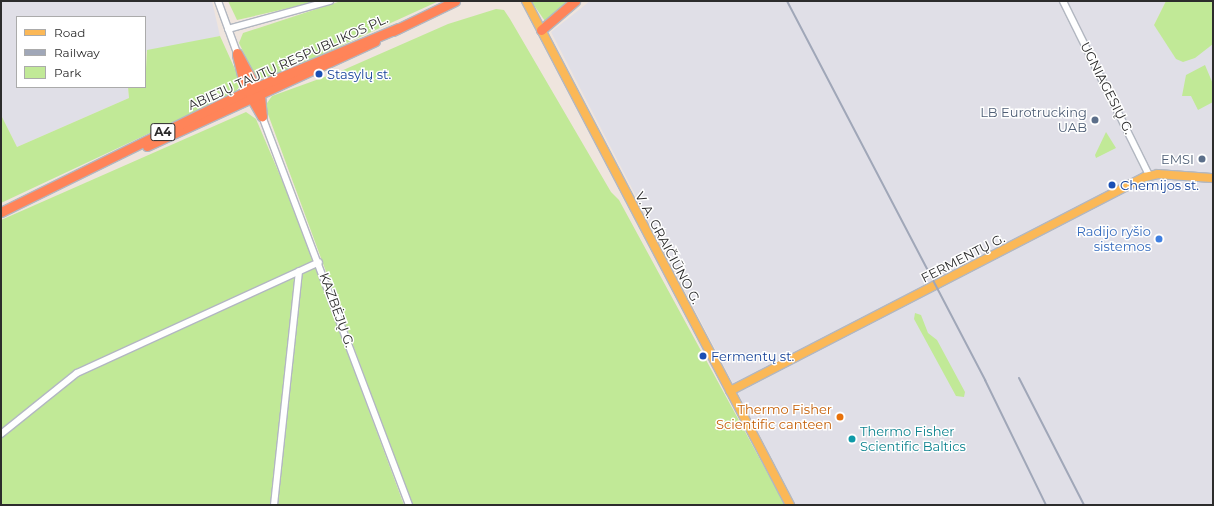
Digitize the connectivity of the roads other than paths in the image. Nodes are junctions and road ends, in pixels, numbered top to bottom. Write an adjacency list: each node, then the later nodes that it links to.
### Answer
1 (218, 1): 7 (street)
2 (330, 1): 7 (street)
3 (455, 1): 10 (highway, ABIEJŲ TAUTŲ RESPUBLIKOS PL. / A4)
4 (526, 1): 8 (main road, V. A. GRAIČIŪNO G.)
5 (576, 1): 8 (highway)
6 (1063, 1): 13 (street, UGNIAGESIŲ G.)
7 (228, 29): 9 (street)
8 (541, 30): 18 (main road, V. A. GRAIČIŪNO G.)
9 (237, 53): 10 (highway); 11 (highway)
10 (258, 91): 11 (highway, ABIEJŲ TAUTŲ RESPUBLIKOS PL. / A4); 12 (highway)
11 (248, 95): 12 (highway); 15 (highway, ABIEJŲ TAUTŲ RESPUBLIKOS PL. / A4)
12 (262, 116): 16 (street, KAZBĖJŲ G.)
13 (1149, 175): 14 (main road, FERMENTŲ G.); 18 (main road, FERMENTŲ G.)
14 (1213, 178)
15 (1, 212)
16 (319, 262): 17 (street); 21 (street, KAZBĖJŲ G.)
17 (299, 271): 19 (street); 20 (street)
18 (730, 391): 22 (main road, V. A. GRAIČIŪNO G.)
19 (1, 434)
20 (274, 505)
21 (409, 505)
22 (790, 505)

